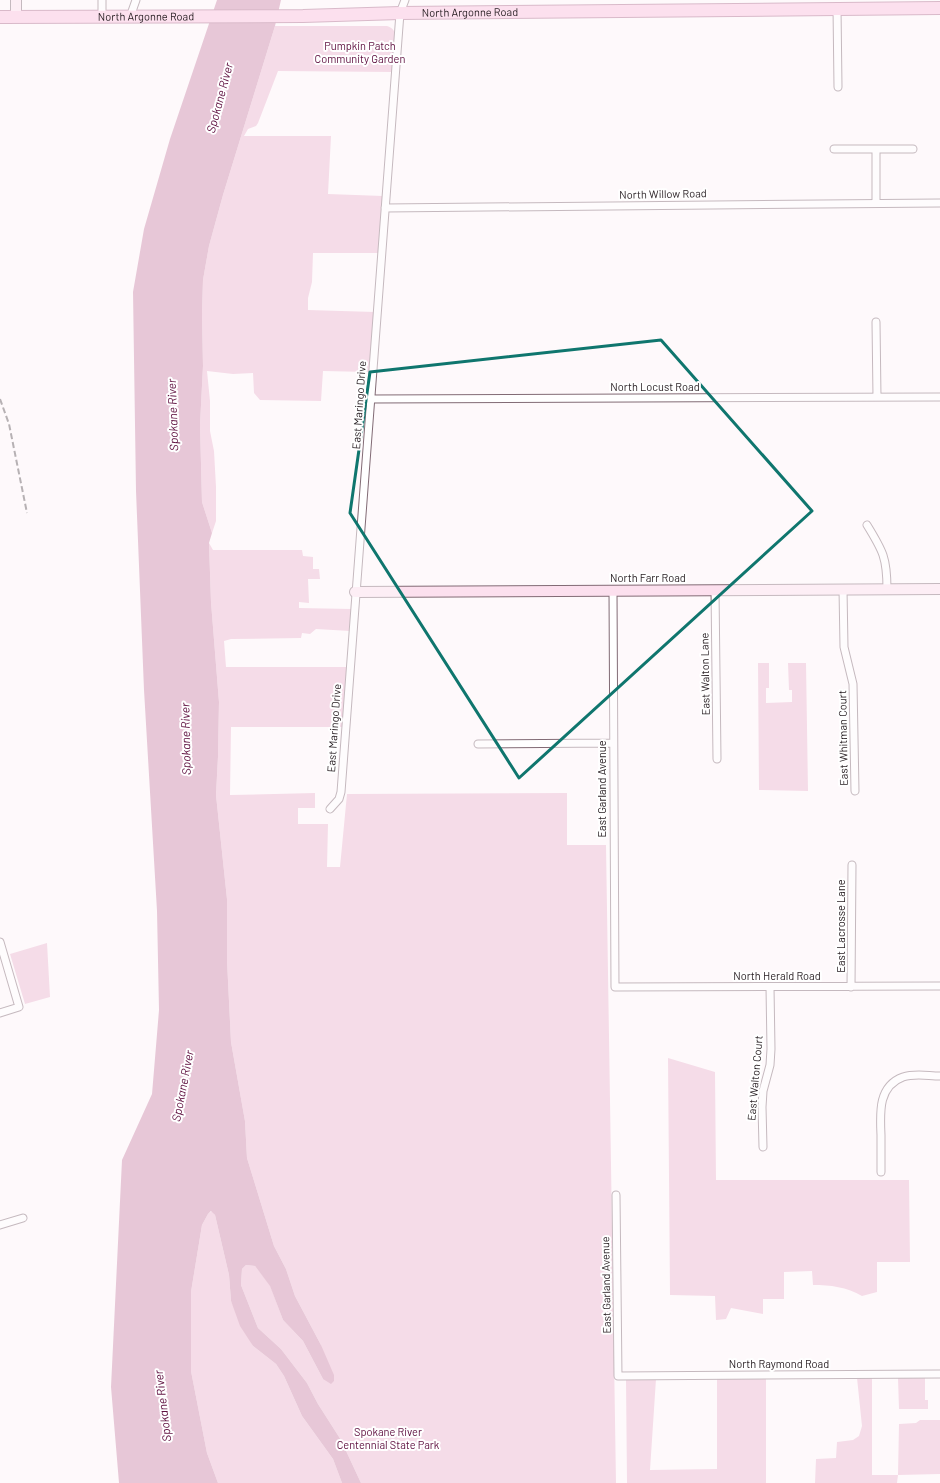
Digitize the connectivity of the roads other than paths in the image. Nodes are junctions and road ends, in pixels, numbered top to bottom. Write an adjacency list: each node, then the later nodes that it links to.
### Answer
1 (16, 0): 9 (street)
2 (102, 0): 10 (street)
3 (136, 0): 11 (street)
4 (405, 0): 7 (street, East Maringo Drive)
5 (837, 8): 6 (main road, North Argonne Road); 7 (main road, North Argonne Road); 12 (street)
6 (940, 8)
7 (400, 13): 11 (main road, North Argonne Road); 18 (street, East Maringo Drive)
8 (0, 17): 9 (main road, North Argonne Road)
9 (16, 17): 10 (main road, North Argonne Road)
10 (102, 17): 11 (main road, North Argonne Road)
11 (130, 17)
12 (838, 86)
13 (834, 148): 14 (street)
14 (876, 149): 15 (street); 16 (street)
15 (913, 150)
16 (876, 203): 17 (street, North Willow Road); 18 (street, North Willow Road)
17 (940, 203)
18 (385, 208): 22 (street, East Maringo Drive)
19 (876, 322): 20 (street)
20 (878, 397): 21 (street, North Locust Road); 22 (street, North Locust Road)
21 (940, 397)
22 (370, 398): 29 (street, East Maringo Drive)
23 (867, 525): 25 (street)
24 (843, 589): 25 (street, North Farr Road); 28 (street, North Farr Road); 33 (street, East Whitman Court)
25 (887, 589): 26 (street, North Farr Road)
26 (940, 589)
27 (613, 590): 28 (street, North Farr Road); 29 (street, North Farr Road); 30 (street, East Garland Avenue)
28 (715, 590): 32 (street, East Walton Lane)
29 (355, 592): 34 (street, East Maringo Drive)
30 (613, 743): 31 (street); 39 (street, East Garland Avenue)
31 (478, 744)
32 (717, 758)
33 (855, 791)
34 (330, 809)
35 (852, 866): 37 (street, East Lacrosse Lane)
36 (0, 942): 41 (street)
37 (851, 986): 38 (street, North Herald Road); 40 (street, North Herald Road)
38 (940, 986)
39 (615, 987): 40 (street, North Herald Road)
40 (770, 987): 43 (street, East Walton Court)
41 (0, 1013)
42 (940, 1076): 44 (street)
43 (763, 1147)
44 (881, 1172)
45 (616, 1195): 49 (street, East Garland Avenue)
46 (23, 1218): 47 (street)
47 (0, 1225)
48 (940, 1374): 49 (street, North Raymond Road)
49 (618, 1376)

